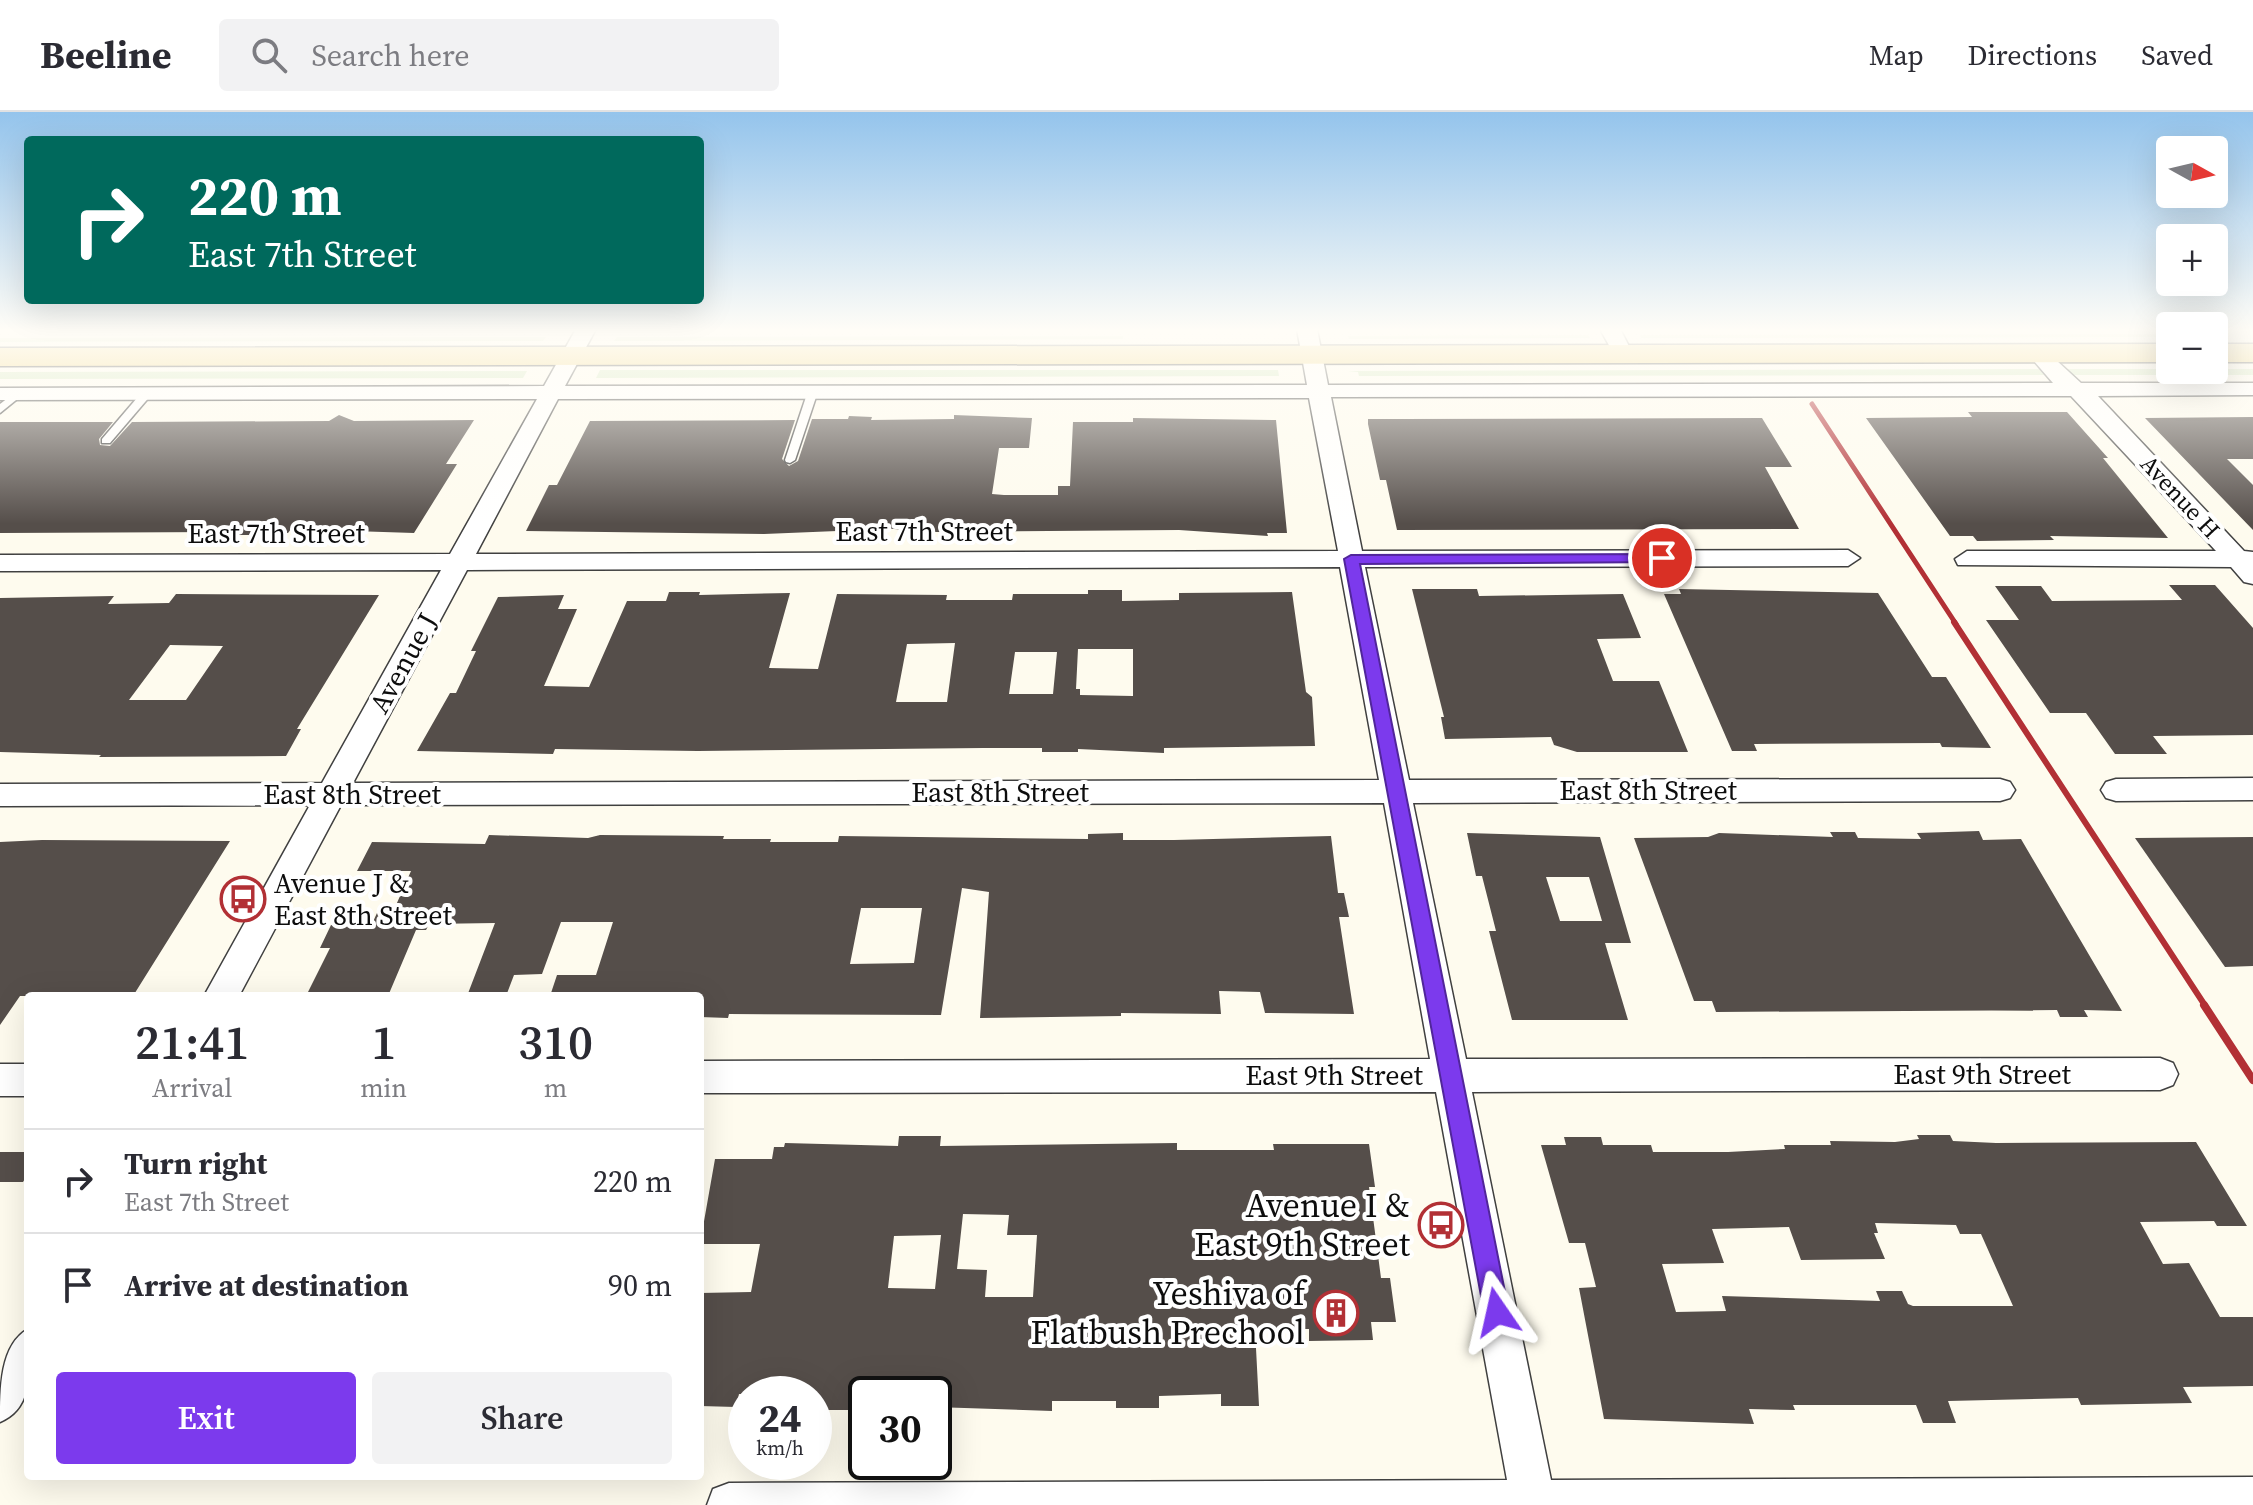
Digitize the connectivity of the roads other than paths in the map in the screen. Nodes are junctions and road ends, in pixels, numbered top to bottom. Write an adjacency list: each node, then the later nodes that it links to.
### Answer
1 (146, 394): 6 (lane)
2 (550, 394): 12 (street, Avenue J)
3 (812, 394): 7 (lane)
4 (1319, 394): 9 (street)
5 (2081, 394): 13 (street, Avenue H)
6 (106, 441)
7 (790, 460)
8 (1848, 558): 9 (street, East 7th Street)
9 (1351, 559): 12 (street, East 7th Street); 17 (street)
10 (1967, 559): 13 (street)
11 (0, 563): 12 (street, East 7th Street)
12 (458, 563): 18 (street, Avenue J)
13 (2248, 565)
14 (2253, 789): 16 (street)
15 (2000, 790): 17 (street, East 8th Street)
16 (2116, 790)
17 (1396, 791): 18 (street, East 8th Street); 21 (street)
18 (332, 794): 19 (street, East 8th Street); 20 (street, Avenue J)
19 (0, 795)
20 (223, 992)
21 (1451, 1074): 22 (street, East 9th Street); 23 (street, East 9th Street); 30 (street)
22 (2160, 1074)
23 (704, 1077)
24 (0, 1080): 25 (street)
25 (24, 1080)
26 (24, 1357): 27 (street)
27 (0, 1401)
28 (2253, 1499): 30 (street)
29 (928, 1504): 30 (street); 31 (street)
30 (1533, 1504)
31 (729, 1505)

